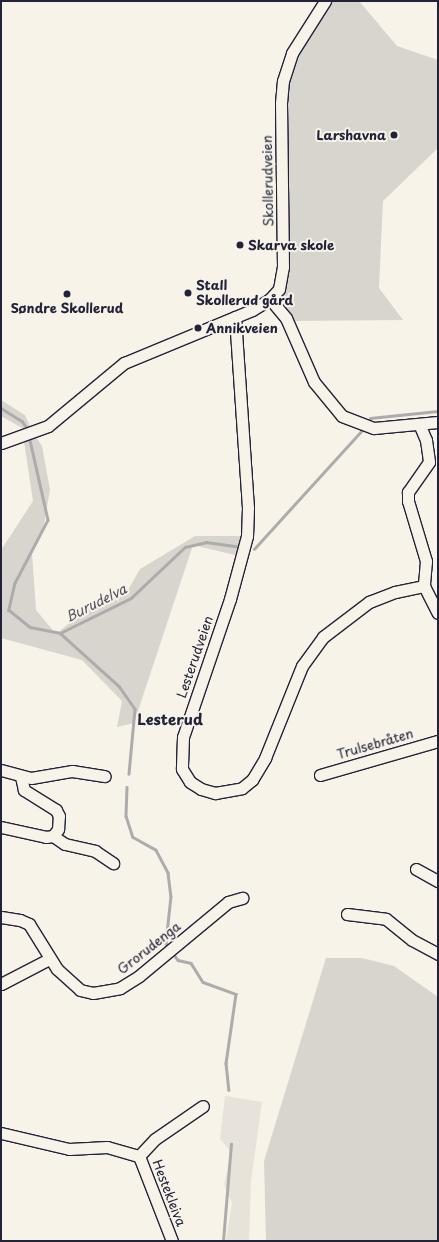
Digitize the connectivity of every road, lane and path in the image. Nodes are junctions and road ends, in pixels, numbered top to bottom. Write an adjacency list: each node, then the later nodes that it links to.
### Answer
1 (325, 1): 2 (street, Skollerudveien)
2 (270, 299): 3 (street); 5 (street)
3 (235, 317): 6 (street); 7 (street, Lesterudveien)
4 (438, 422): 5 (street)
5 (420, 426): 7 (street)
6 (1, 444)
7 (424, 586): 8 (street)
8 (438, 613)
9 (438, 741): 11 (street, Trulsebråten)
10 (1, 770): 13 (street)
11 (320, 775)
12 (105, 776): 13 (street)
13 (21, 777): 15 (street)
14 (1, 827): 15 (street)
15 (53, 836): 16 (street)
16 (112, 863)
17 (416, 869): 18 (street)
18 (438, 881)
19 (242, 898): 23 (street, Grorudenga)
20 (347, 914): 22 (street)
21 (1, 917): 23 (street, Grorudenga)
22 (438, 954)
23 (49, 959): 24 (street)
24 (1, 984)
25 (203, 1106): 27 (street, Hestekleiva)
26 (1, 1133): 27 (street, Hestekleiva)
27 (139, 1156): 28 (street, Hestekleiva)
28 (172, 1241)

